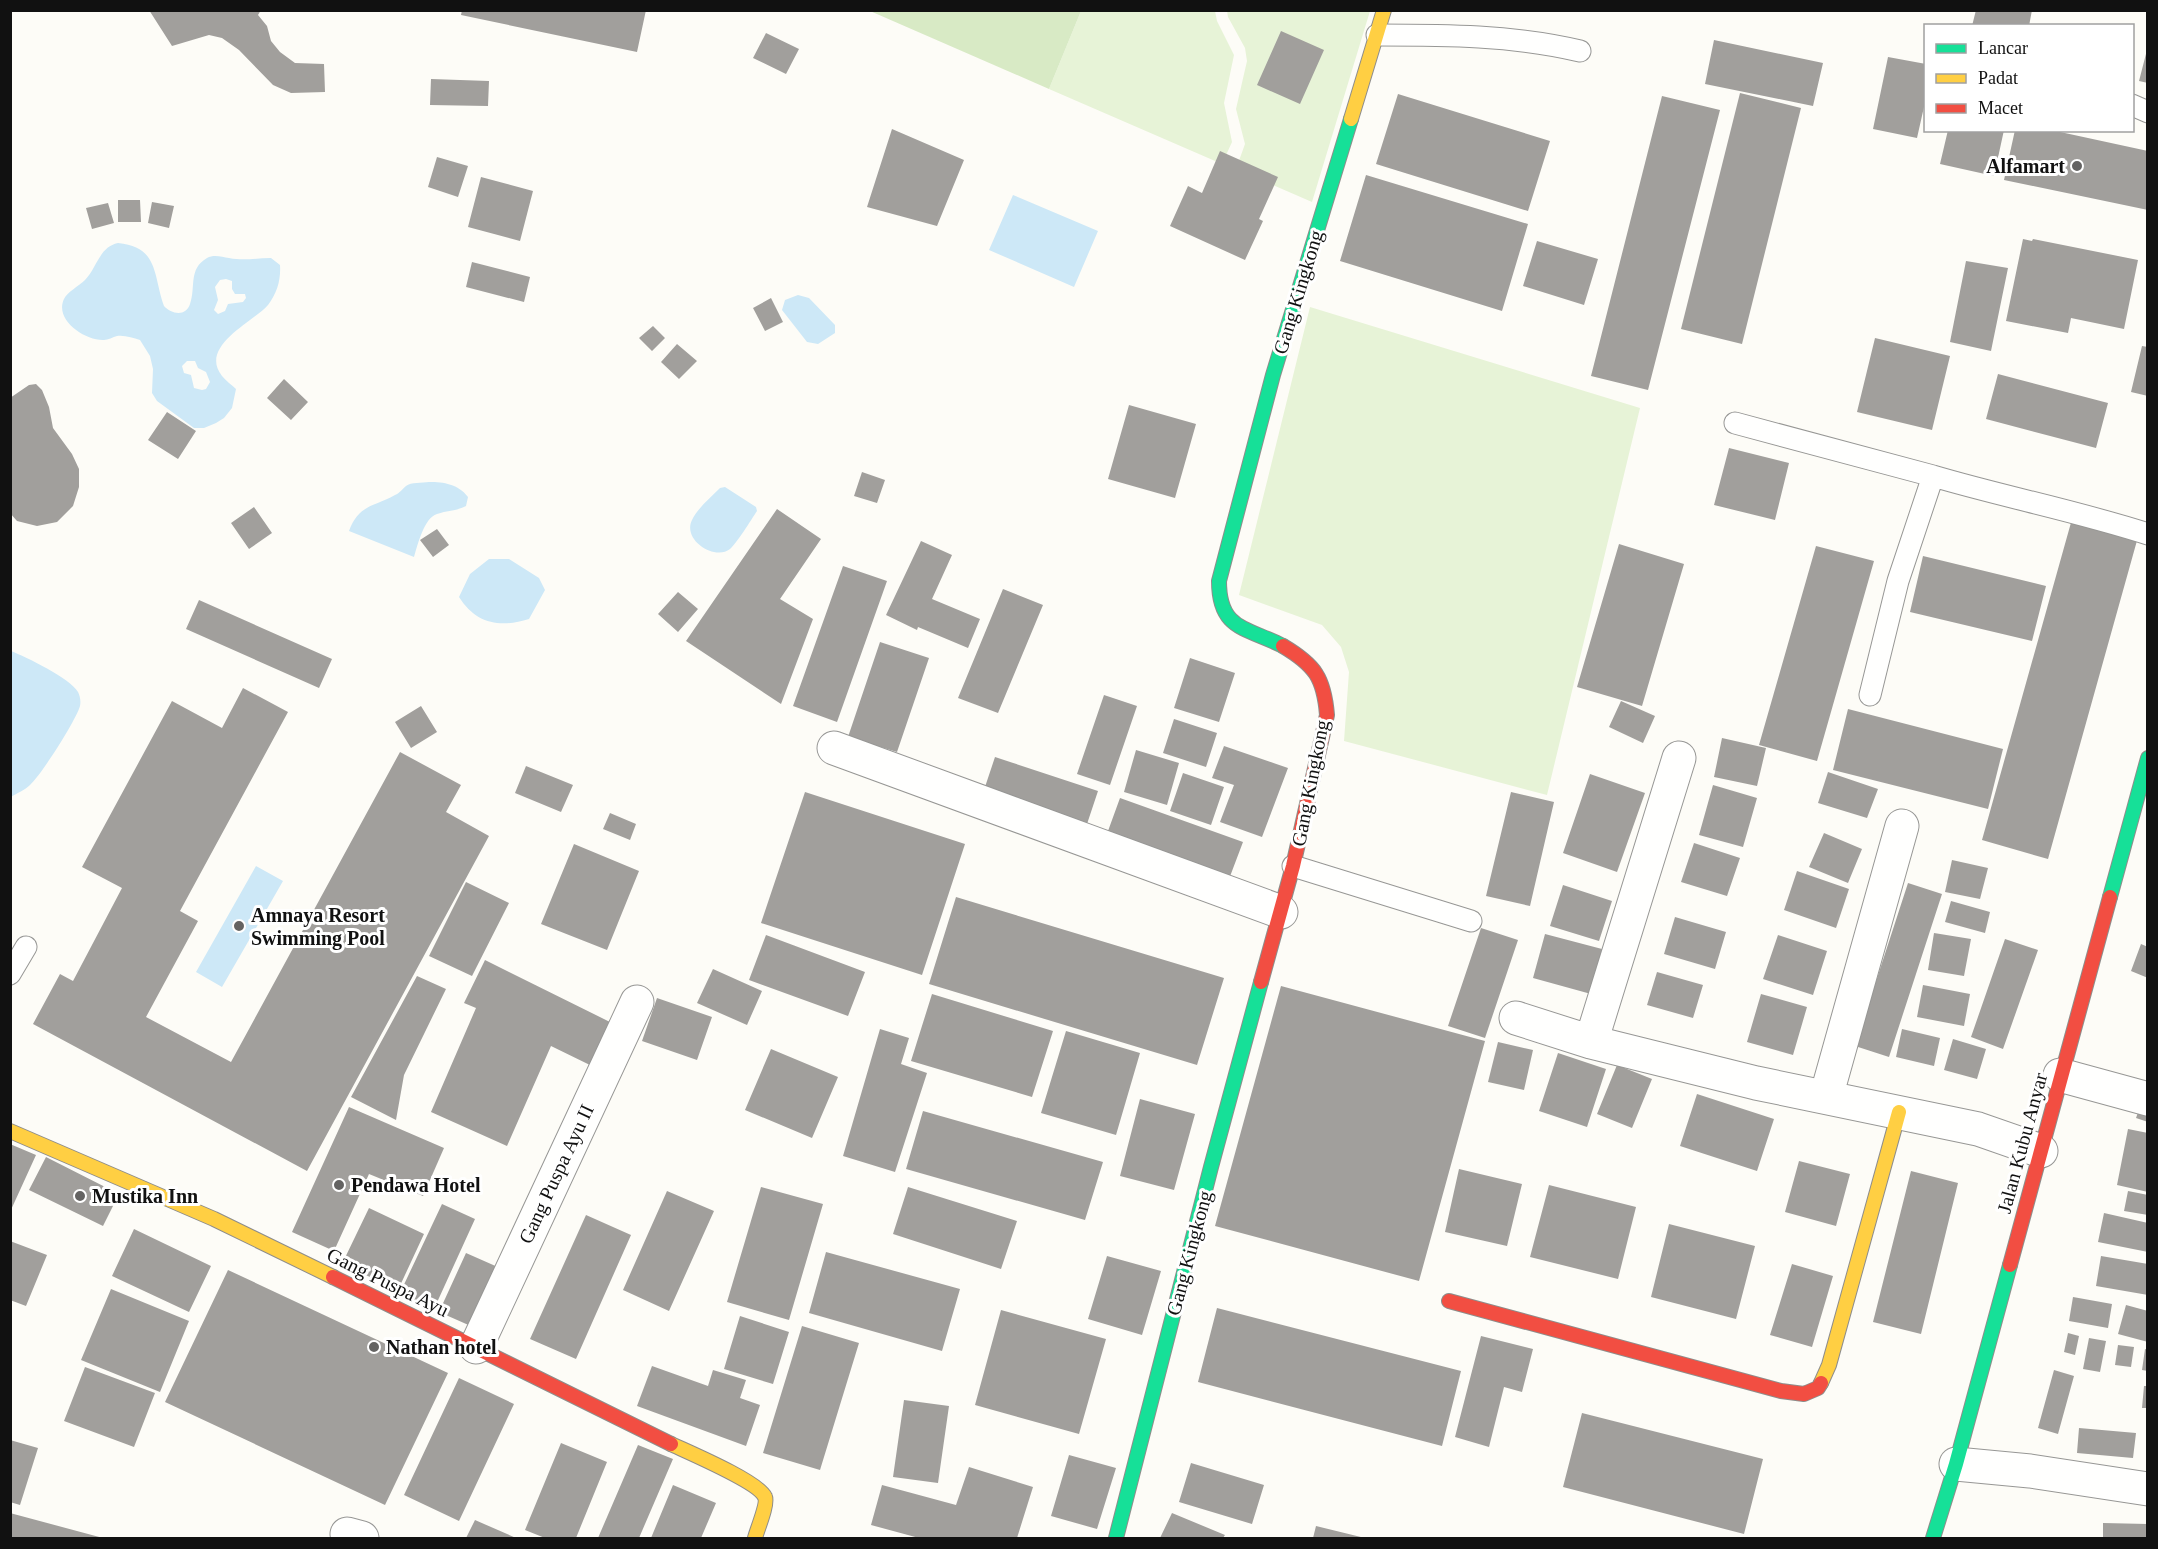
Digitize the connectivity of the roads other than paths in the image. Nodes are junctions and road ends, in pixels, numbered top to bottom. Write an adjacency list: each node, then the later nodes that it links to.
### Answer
1 (1384, 10): 2 (street, Gang Kingkong)
2 (1377, 34): 3 (lane); 14 (street, Gang Kingkong)
3 (1580, 51)
4 (2134, 105): 5 (lane)
5 (2148, 112)
6 (1735, 423): 7 (lane)
7 (1933, 476): 8 (lane); 9 (lane)
8 (2148, 534)
9 (1870, 695)
10 (834, 748): 15 (street)
11 (1679, 758): 21 (street)
12 (2148, 758): 22 (street, Jalan Kubu Anyar)
13 (1902, 826): 23 (street)
14 (1293, 866): 15 (street, Gang Kingkong); 16 (lane)
15 (1281, 912): 33 (street, Gang Kingkong)
16 (1471, 921)
17 (26, 947): 18 (lane)
18 (10, 974)
19 (637, 1002): 29 (street, Gang Puspa Ayu II)
20 (1516, 1018): 21 (street)
21 (1591, 1042): 23 (street)
22 (2060, 1075): 24 (street); 27 (street, Jalan Kubu Anyar)
23 (1826, 1097): 25 (street)
24 (2148, 1099)
25 (1899, 1112): 27 (street); 28 (street)
26 (10, 1131): 29 (street, Gang Puspa Ayu)
27 (2041, 1151): 30 (street, Jalan Kubu Anyar)
28 (1449, 1301)
29 (476, 1347): 32 (street, Gang Puspa Ayu)
30 (1956, 1464): 31 (street); 34 (street, Jalan Kubu Anyar)
31 (2148, 1489)
32 (755, 1539)
33 (1116, 1539)
34 (1934, 1539)

